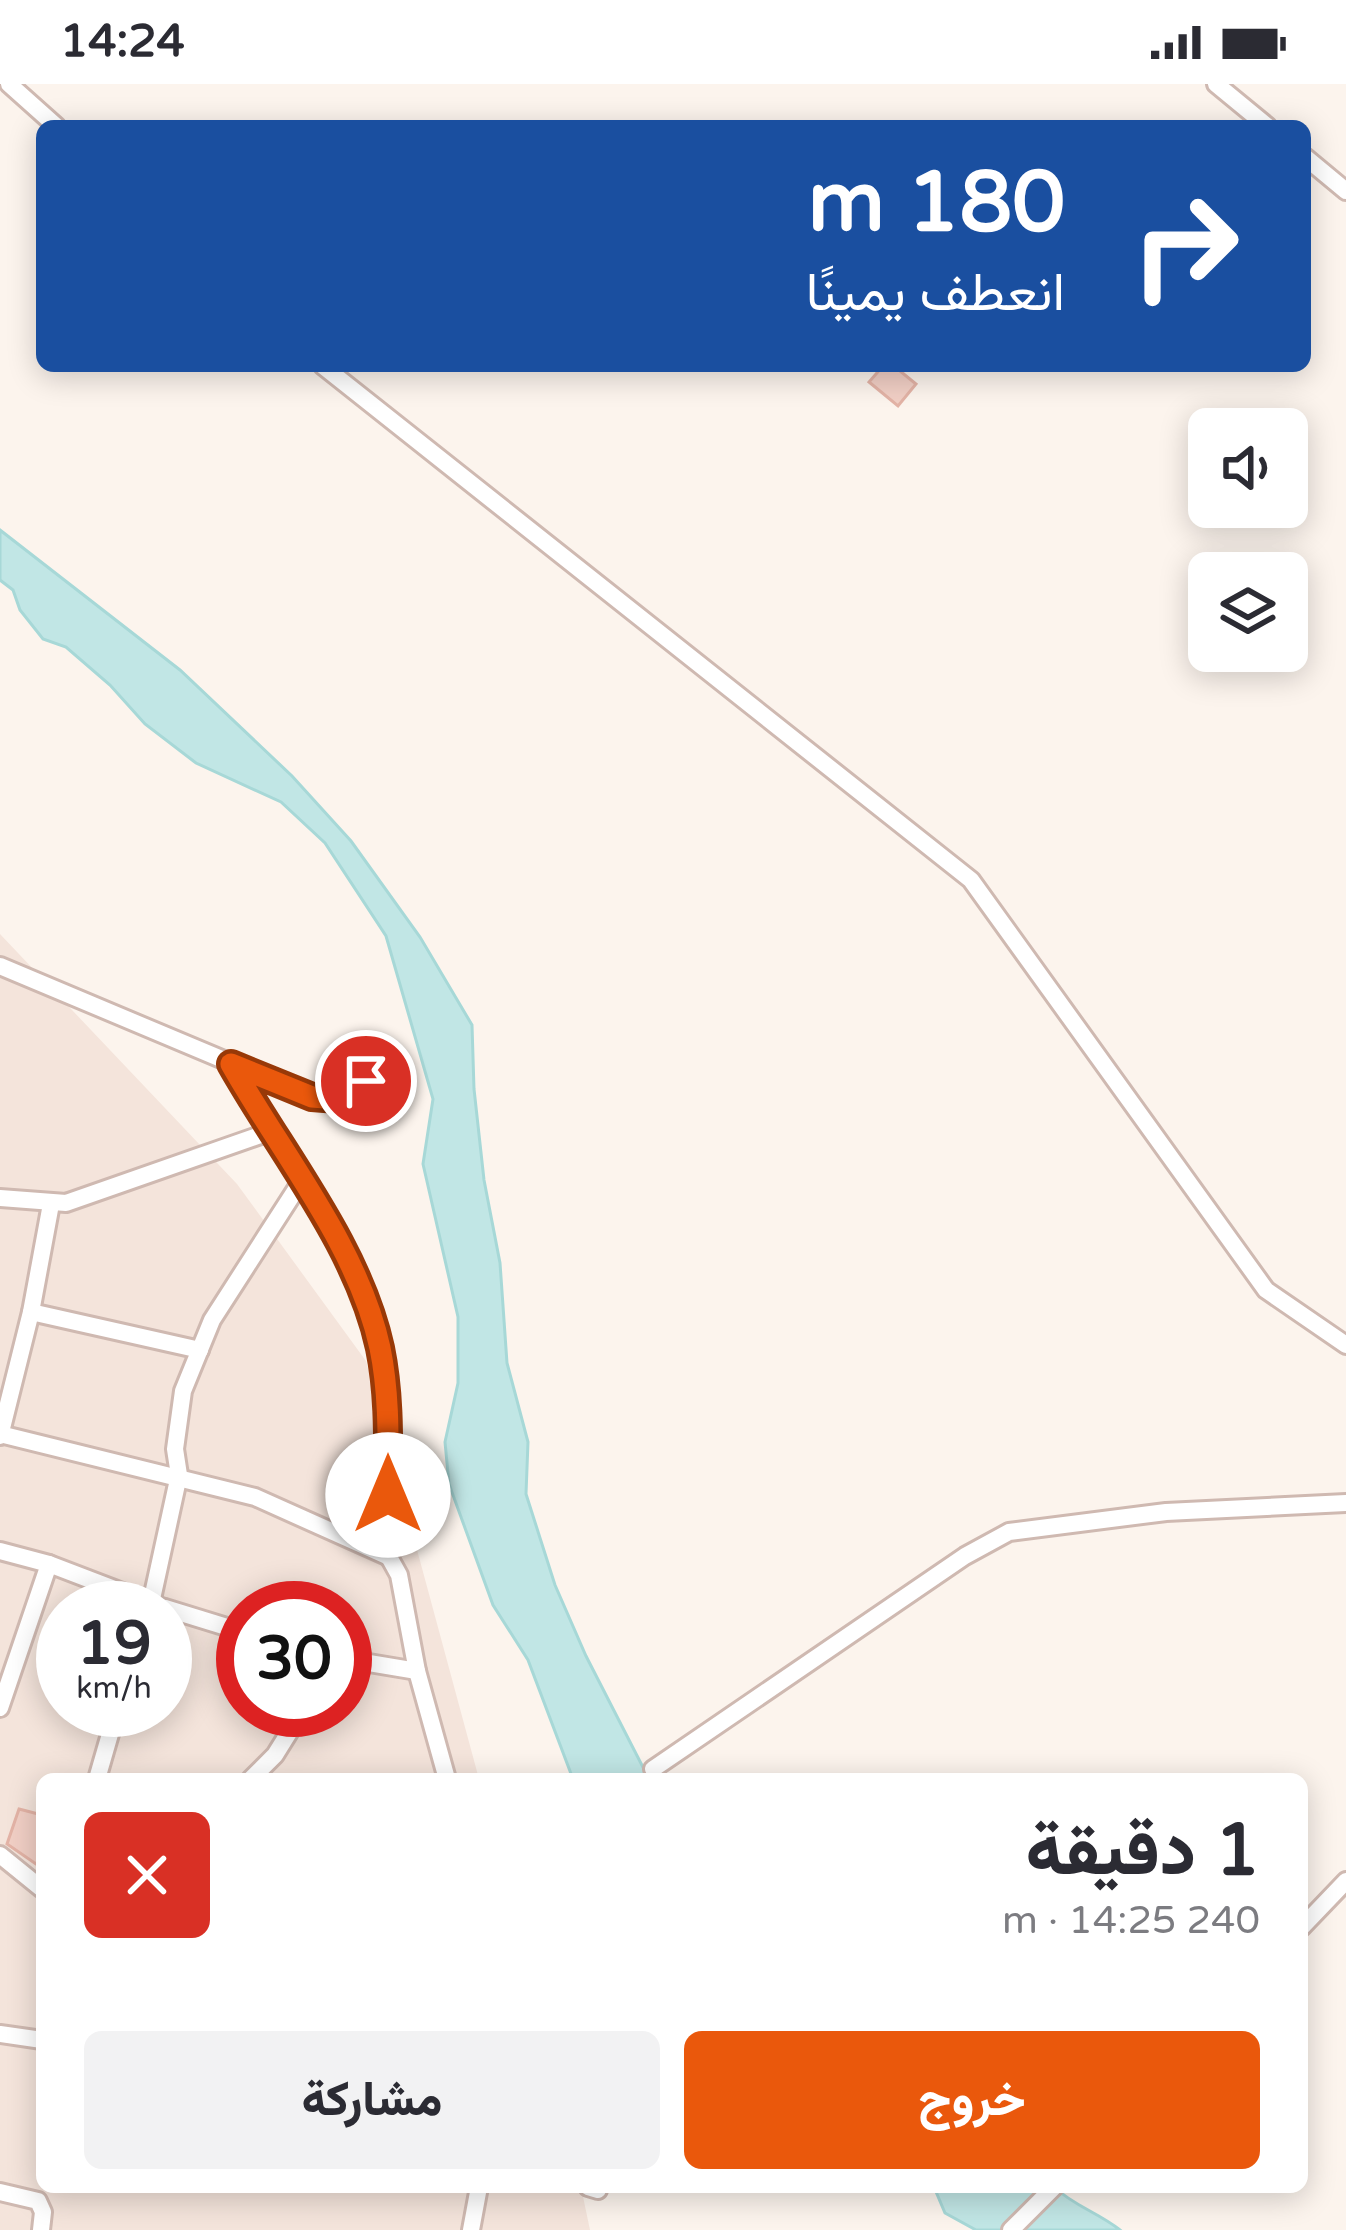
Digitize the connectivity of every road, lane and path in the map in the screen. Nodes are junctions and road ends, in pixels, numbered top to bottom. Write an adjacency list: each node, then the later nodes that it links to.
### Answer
1 (9, 84): 3 (street)
2 (1216, 84): 4 (street)
3 (49, 120)
4 (1260, 120)
5 (1311, 162): 6 (street)
6 (1346, 191)
7 (330, 372): 16 (street)
8 (0, 966): 10 (street)
9 (396, 1063): 10 (street)
10 (231, 1064): 11 (street)
11 (269, 1132): 12 (street); 14 (street)
12 (302, 1180): 17 (street); 22 (street)
13 (0, 1198): 14 (street)
14 (51, 1204): 15 (street)
15 (31, 1312): 17 (street); 18 (street)
16 (1346, 1345)
17 (200, 1350): 19 (street)
18 (0, 1435): 19 (street)
19 (179, 1475): 22 (street); 25 (street)
20 (1346, 1503): 31 (street)
21 (0, 1551): 23 (street)
22 (388, 1557): 27 (street)
23 (49, 1564): 24 (street); 28 (street)
24 (92, 1581)
25 (162, 1581)
26 (372, 1664): 27 (street)
27 (417, 1672): 34 (street)
28 (0, 1708)
29 (109, 1737): 32 (street)
30 (286, 1737): 33 (street)
31 (653, 1769)
32 (99, 1773)
33 (257, 1773)
34 (445, 1773)
35 (0, 1855): 37 (street)
36 (1346, 1881): 38 (street)
37 (36, 1883)
38 (1308, 1921)
39 (0, 2034): 40 (street)
40 (36, 2039)
41 (0, 2192): 44 (street)
42 (478, 2193): 45 (street)
43 (1048, 2193): 46 (street)
44 (41, 2230)
45 (471, 2230)
46 (1011, 2230)

